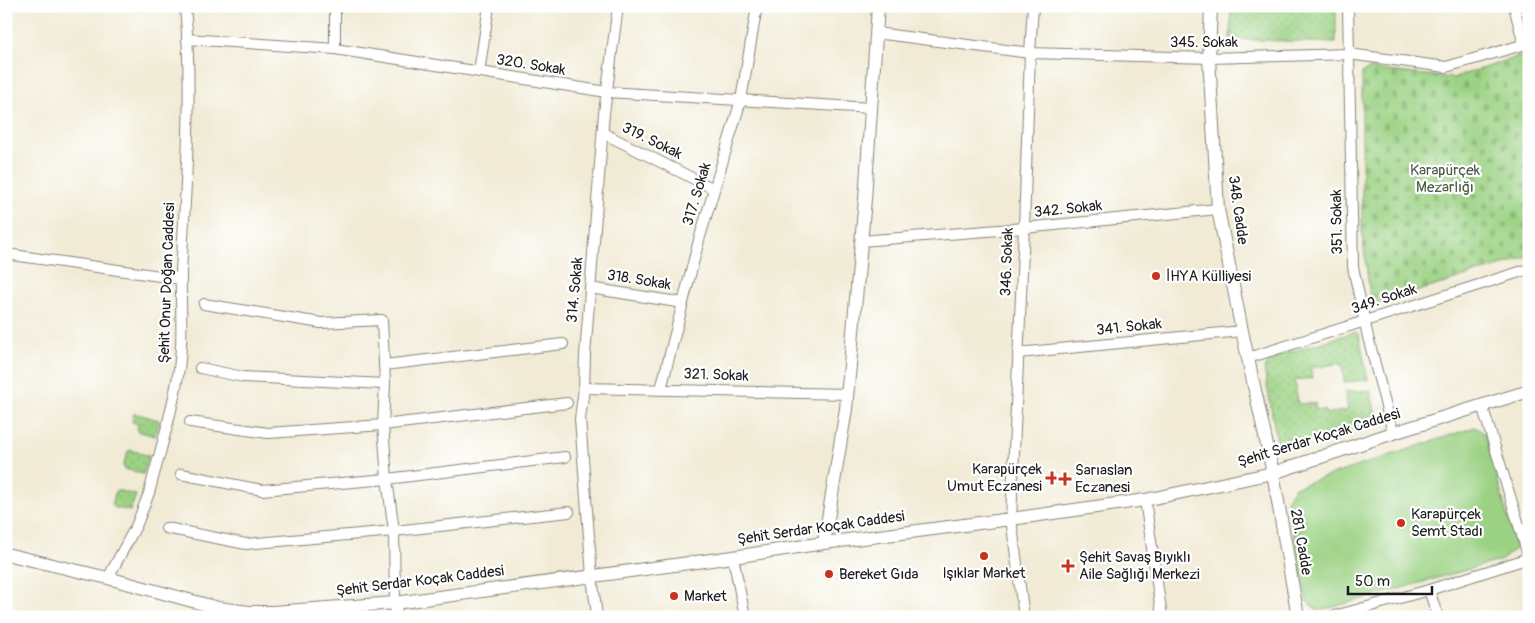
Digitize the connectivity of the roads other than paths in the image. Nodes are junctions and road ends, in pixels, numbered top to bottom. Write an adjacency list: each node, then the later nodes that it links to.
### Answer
1 (185, 6): 12 (street, Şehit Onur Doğan Caddesi)
2 (334, 6): 14 (street)
3 (489, 6): 18 (street)
4 (618, 6): 19 (street, 314. Sokak)
5 (757, 6): 20 (street, 317. Sokak)
6 (878, 6): 11 (street)
7 (1034, 6): 15 (street, 346. Sokak)
8 (1211, 6): 17 (street, 348. Cadde)
9 (1348, 6): 16 (street, 351. Sokak)
10 (1514, 6): 13 (street)
11 (876, 33): 15 (street, 345. Sokak); 21 (street)
12 (187, 39): 14 (street, 320. Sokak); 29 (street, Şehit Onur Doğan Caddesi)
13 (1526, 44): 16 (street, 345. Sokak)
14 (335, 49): 18 (street, 320. Sokak)
15 (1030, 53): 17 (street, 345. Sokak); 25 (street, 346. Sokak)
16 (1348, 54): 17 (street, 345. Sokak); 33 (street, 351. Sokak)
17 (1209, 58): 24 (street, 348. Cadde)
18 (479, 72): 19 (street, 320. Sokak)
19 (607, 92): 20 (street, 320. Sokak); 22 (street, 314. Sokak)
20 (740, 100): 21 (street, 320. Sokak); 23 (street, 317. Sokak)
21 (871, 108): 26 (street)
22 (603, 133): 23 (street, 319. Sokak); 30 (street, 314. Sokak)
23 (714, 189): 31 (street, 317. Sokak)
24 (1218, 208): 25 (street, 342. Sokak); 34 (street, 348. Cadde)
25 (1024, 228): 26 (street, 342. Sokak); 36 (street, 346. Sokak)
26 (861, 241): 44 (street)
27 (6, 254): 29 (street)
28 (1529, 268): 33 (street, 349. Sokak)
29 (181, 279): 64 (street, Şehit Onur Doğan Caddesi)
30 (590, 288): 31 (street, 318. Sokak); 41 (street, 314. Sokak)
31 (683, 303): 42 (street, 317. Sokak)
32 (204, 304): 38 (street)
33 (1364, 321): 37 (street, 349. Sokak); 49 (street, 351. Sokak)
34 (1242, 331): 36 (street, 341. Sokak); 37 (street, 348. Cadde)
35 (564, 344): 38 (street)
36 (1018, 353): 56 (street, 346. Sokak)
37 (1248, 358): 51 (street, 348. Cadde)
38 (384, 365): 40 (street)
39 (200, 368): 40 (street)
40 (385, 384): 48 (street)
41 (584, 388): 42 (street, 321. Sokak); 63 (street, 314. Sokak)
42 (661, 389): 44 (street, 321. Sokak)
43 (1529, 391): 46 (street, Şehit Serdar Koçak Caddesi)
44 (848, 394): 59 (street)
45 (567, 404): 48 (street)
46 (1482, 405): 49 (street, Şehit Serdar Koçak Caddesi); 62 (street)
47 (190, 422): 48 (street)
48 (383, 425): 53 (street)
49 (1393, 432): 51 (street, Şehit Serdar Koçak Caddesi)
50 (565, 457): 53 (street)
51 (1273, 473): 54 (street, Şehit Serdar Koçak Caddesi); 73 (street, 281. Cadde)
52 (181, 474): 53 (street)
53 (387, 479): 58 (street)
54 (1145, 500): 56 (street, Şehit Serdar Koçak Caddesi); 72 (street)
55 (569, 512): 58 (street)
56 (1011, 519): 59 (street, Şehit Serdar Koçak Caddesi); 71 (street, 346. Sokak)
57 (166, 528): 58 (street)
58 (394, 531): 66 (street)
59 (824, 543): 61 (street, Şehit Serdar Koçak Caddesi)
60 (6, 554): 64 (street, Şehit Serdar Koçak Caddesi)
61 (733, 557): 63 (street, Şehit Serdar Koçak Caddesi); 70 (street)
62 (1529, 558): 65 (street)
63 (592, 576): 66 (street, Şehit Serdar Koçak Caddesi); 69 (street, 314. Sokak)
64 (108, 578): 67 (street, Şehit Serdar Koçak Caddesi)
65 (1429, 590): 74 (street); 75 (street)
66 (394, 603): 67 (street, Şehit Serdar Koçak Caddesi); 68 (street)
67 (273, 615)
68 (396, 617)
69 (597, 617)
70 (746, 617)
71 (1024, 617)
72 (1162, 617)
73 (1298, 617)
74 (1331, 617)
75 (1438, 617)

